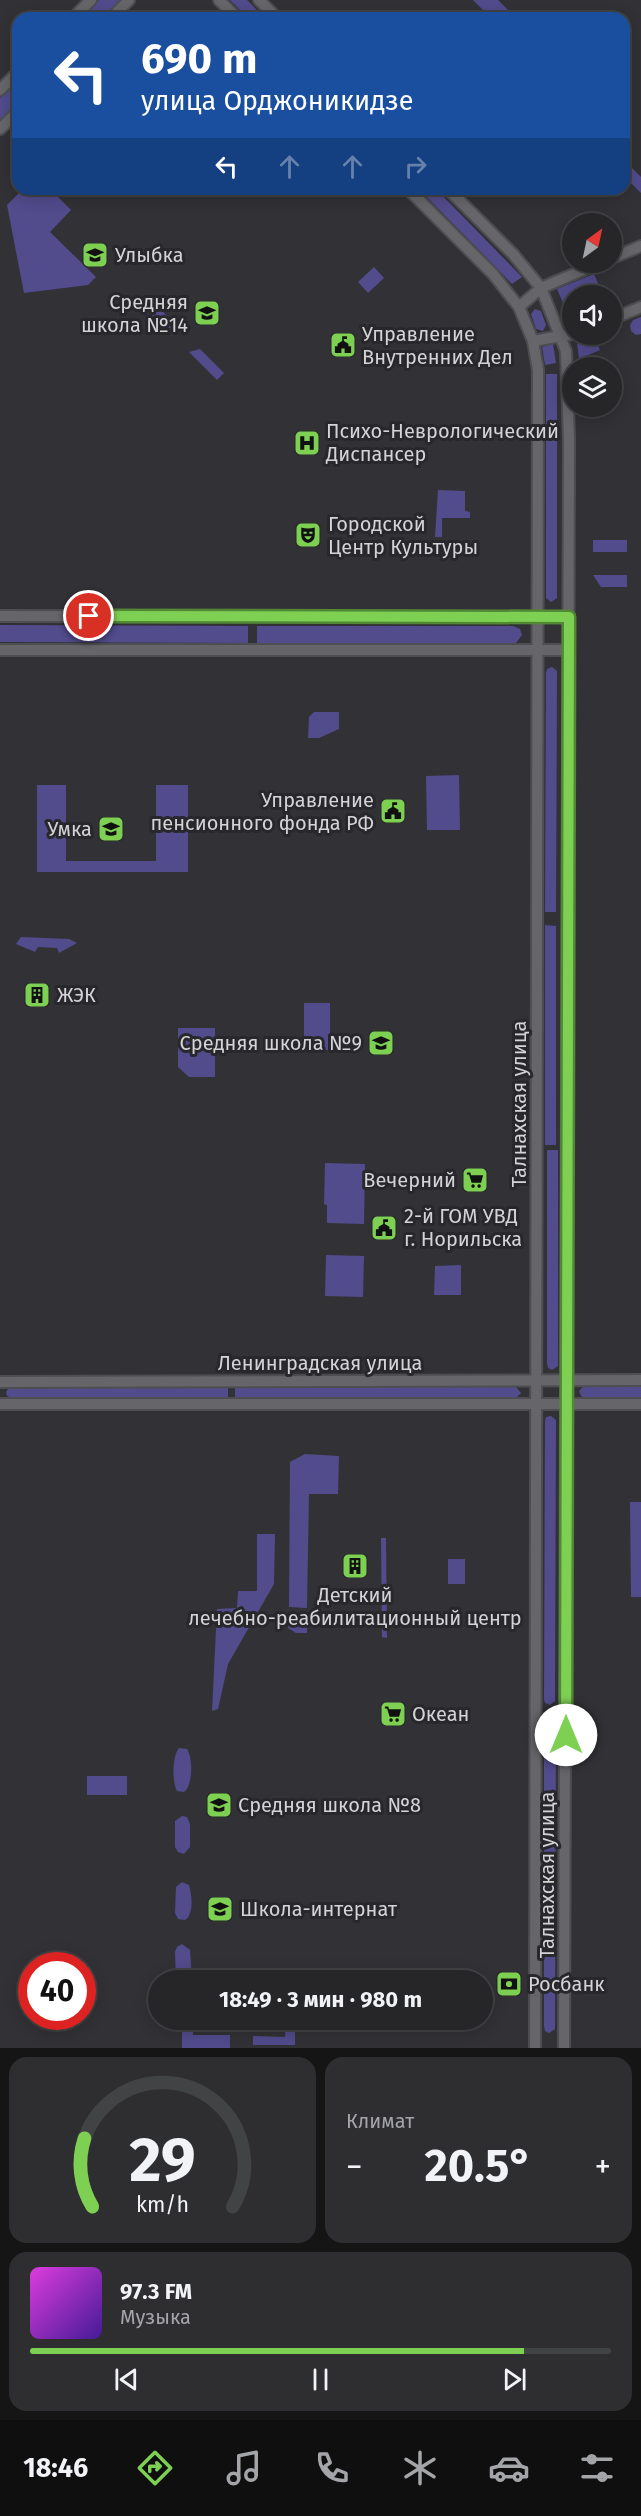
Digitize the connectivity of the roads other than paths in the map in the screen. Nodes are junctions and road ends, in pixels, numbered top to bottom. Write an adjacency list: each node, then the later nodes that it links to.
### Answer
1 (91, 0): 5 (street)
2 (129, 0): 6 (street)
3 (219, 0): 7 (street)
4 (260, 0): 8 (street)
5 (79, 12)
6 (117, 12)
7 (231, 12)
8 (271, 12)
9 (12, 78): 10 (street)
10 (0, 90)
11 (12, 117): 12 (street)
12 (0, 129)
13 (414, 195): 19 (street, Талнахская улица)
14 (453, 195): 18 (street, Талнахская улица)
15 (641, 246): 16 (street)
16 (622, 254)
17 (576, 273): 18 (street)
18 (541, 288): 19 (street); 22 (street, Талнахская улица)
19 (519, 307): 23 (street, Талнахская улица)
20 (641, 307): 21 (street)
21 (622, 314)
22 (561, 336): 23 (street); 26 (street, Талнахская улица)
23 (533, 341): 25 (street, Талнахская улица)
24 (0, 616): 25 (street)
25 (537, 617): 26 (street); 28 (street, Талнахская улица)
26 (569, 617): 29 (street, Талнахская улица)
27 (0, 650): 28 (street)
28 (537, 650): 29 (street); 31 (street, Талнахская улица)
29 (567, 650): 32 (street, Талнахская улица)
30 (641, 1380): 32 (street, Ленинградская улица)
31 (536, 1381): 32 (street, Ленинградская улица); 33 (street, Ленинградская улица); 35 (street, Талнахская улица)
32 (566, 1381): 36 (street, Талнахская улица)
33 (0, 1382)
34 (0, 1404): 35 (street, Ленинградская улица)
35 (536, 1404): 36 (street, Ленинградская улица); 38 (street, Талнахская улица)
36 (566, 1404): 37 (street, Ленинградская улица); 39 (street, Талнахская улица)
37 (641, 1404)
38 (535, 2048)
39 (564, 2048)

